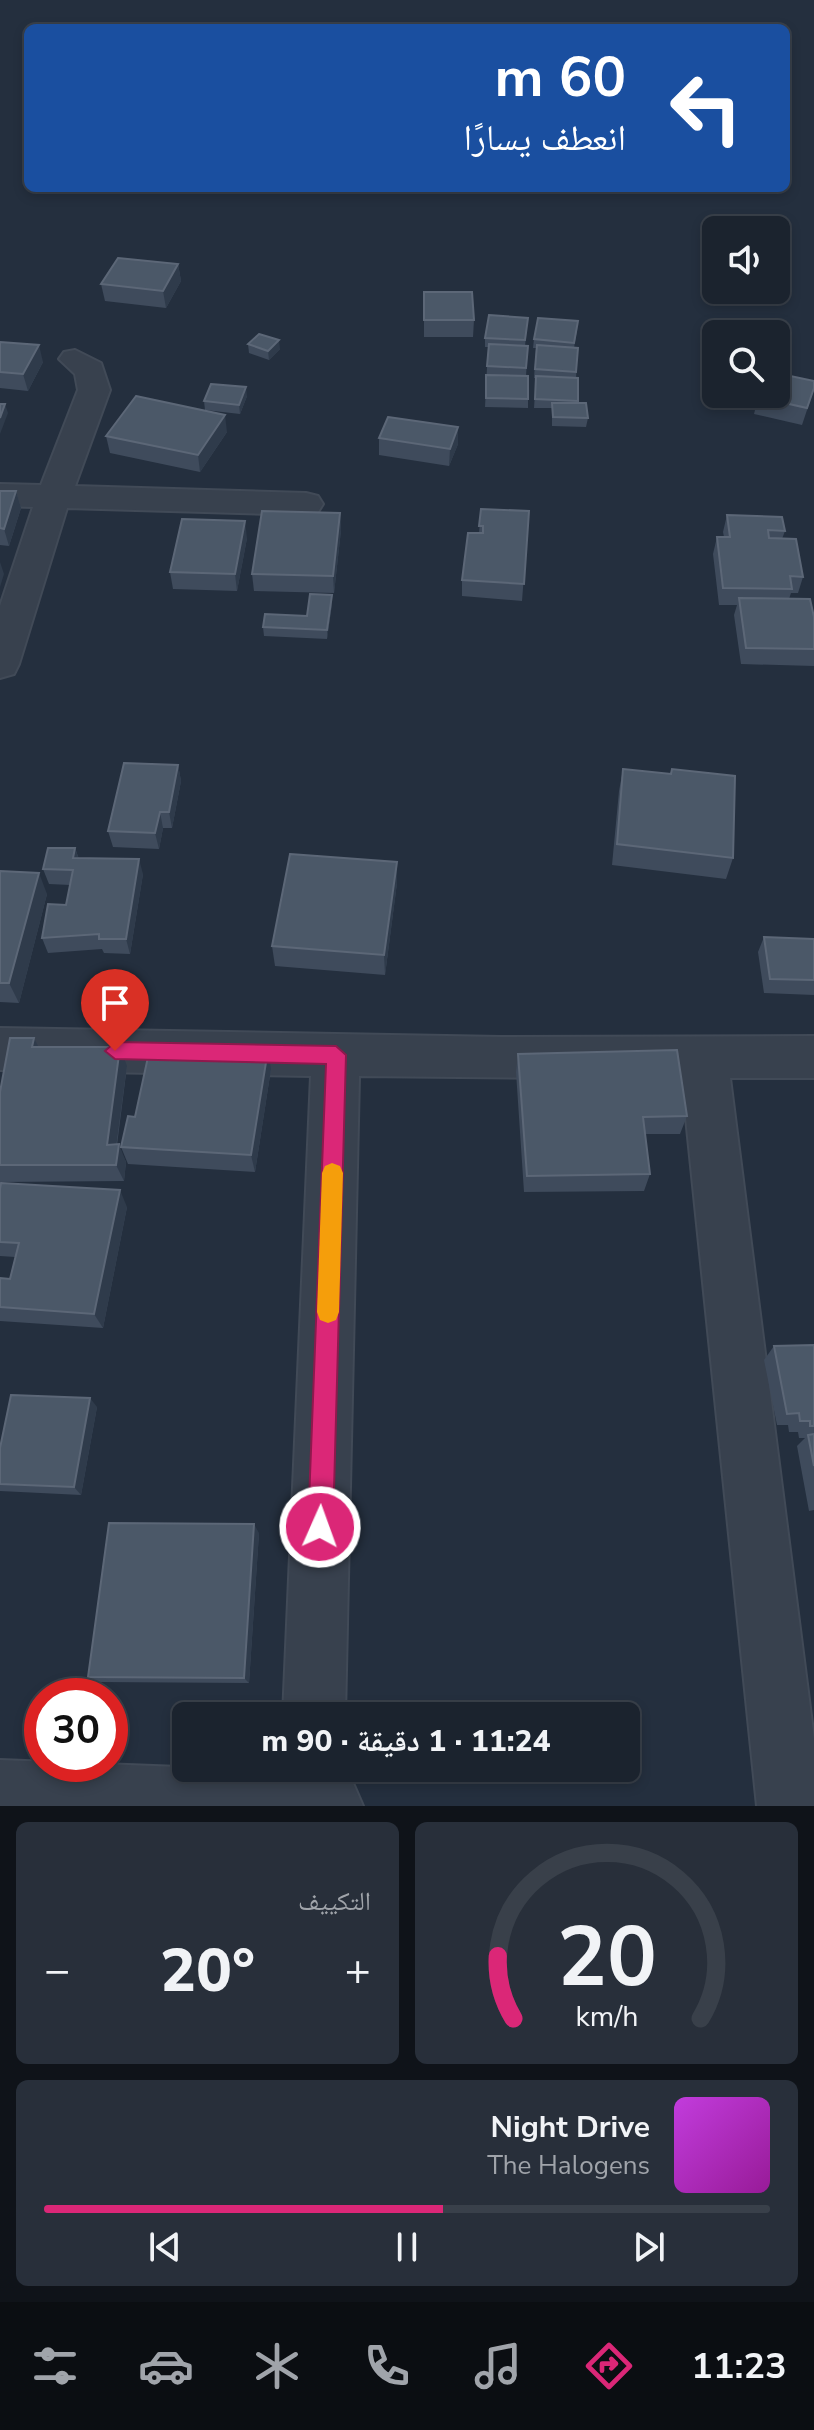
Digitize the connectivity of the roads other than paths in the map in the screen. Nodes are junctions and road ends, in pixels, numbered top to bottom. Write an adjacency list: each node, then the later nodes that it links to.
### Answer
1 (75, 359): 3 (street)
2 (0, 495): 3 (street)
3 (54, 495): 4 (street); 5 (street)
4 (306, 504)
5 (0, 664)
6 (336, 1055): 7 (street); 9 (street); 10 (street)
7 (704, 1057): 8 (street); 15 (street)
8 (814, 1057)
9 (10, 1063)
10 (314, 1702)
11 (312, 1782): 13 (street)
12 (0, 1792): 13 (street)
13 (311, 1806): 14 (street)
14 (330, 1806)
15 (790, 1806)

